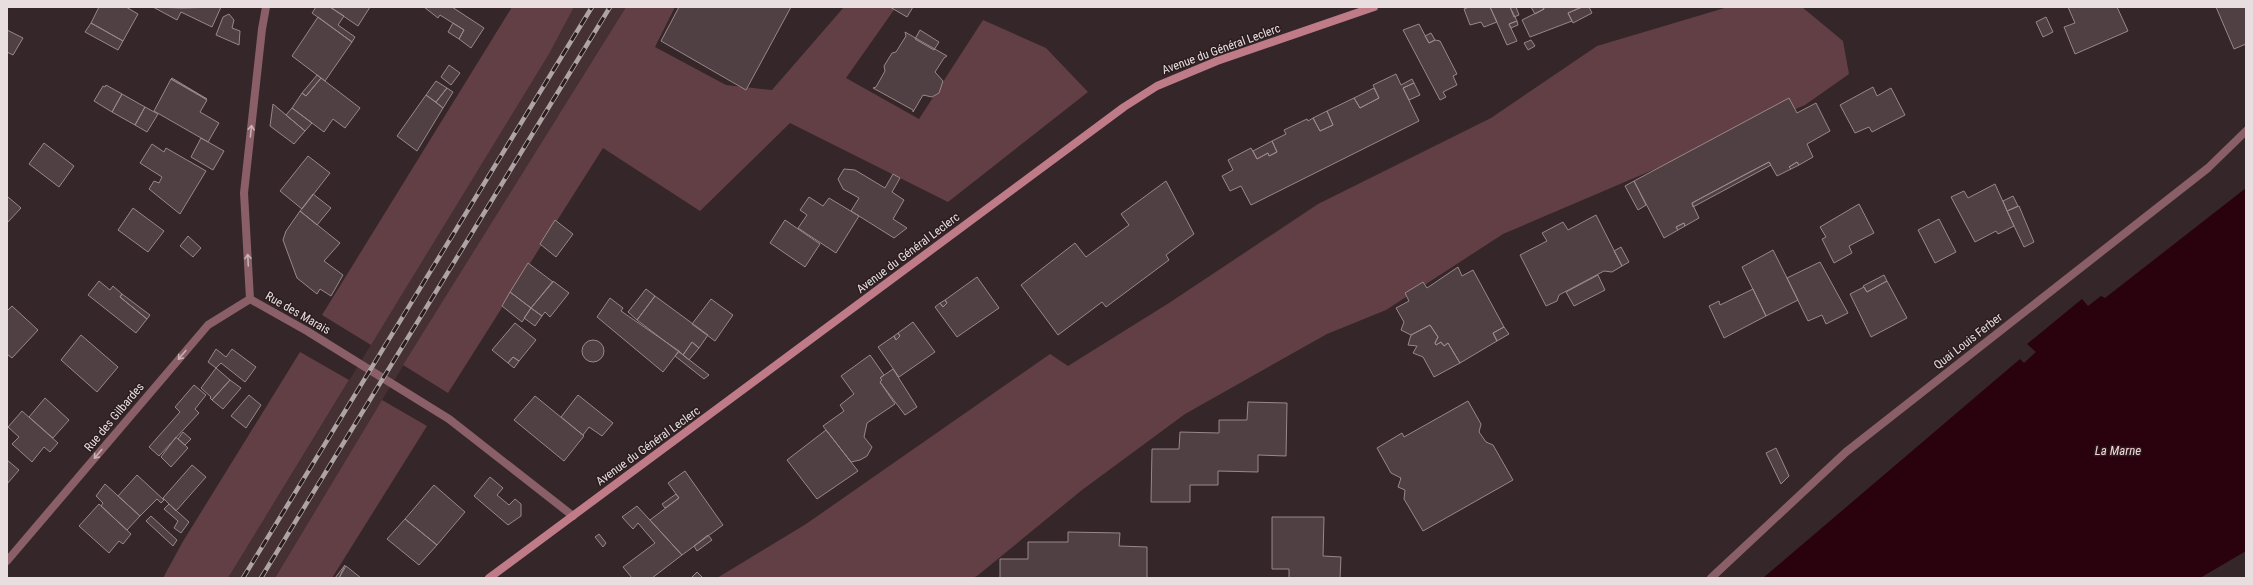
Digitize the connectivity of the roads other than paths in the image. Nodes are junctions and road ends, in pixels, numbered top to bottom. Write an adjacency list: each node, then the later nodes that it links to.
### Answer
1 (266, 7): 4 (street, Rue des Marais, one-way to 1)
2 (1374, 7): 5 (main road, Avenue du Général Leclerc)
3 (2246, 132): 8 (street, Quai Louis Ferber)
4 (250, 299): 5 (street, Rue des Marais); 6 (street, Rue des Gilbardes, one-way to 6)
5 (573, 516): 7 (main road, Avenue du Général Leclerc)
6 (7, 561)
7 (489, 578)
8 (1711, 578)

